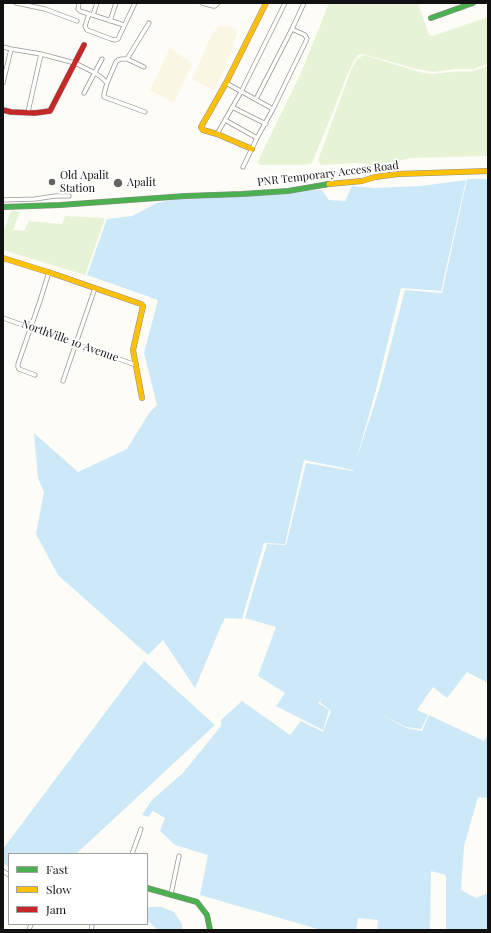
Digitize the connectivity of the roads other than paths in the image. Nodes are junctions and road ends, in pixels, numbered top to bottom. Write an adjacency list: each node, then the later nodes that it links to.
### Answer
1 (16, 3): 14 (street)
2 (79, 3): 12 (street)
3 (97, 3): 12 (street)
4 (116, 3): 15 (street)
5 (135, 3): 17 (street)
6 (202, 3): 7 (street)
7 (218, 3)
8 (266, 3): 29 (street)
9 (285, 3): 31 (street)
10 (304, 3): 18 (street)
11 (473, 3): 13 (street)
12 (91, 15): 15 (street); 17 (street)
13 (431, 18)
14 (77, 20)
15 (110, 21): 17 (street)
16 (149, 23): 24 (street)
17 (124, 25)
18 (292, 29): 33 (street); 35 (street)
19 (84, 45): 25 (street)
20 (3, 47): 21 (street)
21 (11, 49): 22 (street); 30 (street)
22 (41, 54): 25 (street); 37 (street)
23 (102, 59): 27 (street)
24 (127, 59): 26 (street); 28 (street)
25 (75, 63): 27 (street); 37 (street)
26 (144, 67)
27 (95, 73): 28 (street); 32 (street)
28 (107, 83): 38 (street)
29 (226, 83): 31 (street); 41 (street)
30 (3, 84)
31 (241, 92): 33 (street); 34 (street)
32 (84, 93)
33 (256, 99): 35 (street)
34 (232, 107): 39 (street); 40 (street)
35 (273, 109): 40 (street)
36 (3, 110): 37 (street)
37 (28, 112)
38 (145, 112)
39 (225, 120): 41 (street); 42 (street)
40 (266, 124): 42 (street)
41 (217, 134): 43 (street)
42 (257, 138): 43 (street)
43 (252, 148): 44 (street)
44 (243, 168)
45 (488, 171): 48 (street, PNR Temporary Access Road)
46 (69, 196): 47 (street)
47 (3, 200)
48 (3, 207)
49 (3, 258): 50 (street)
50 (49, 272): 51 (street); 53 (street)
51 (94, 288): 54 (street); 55 (street)
52 (3, 318): 53 (street, NorthVille 10 Avenue)
53 (31, 328): 54 (street, NorthVille 10 Avenue); 56 (street)
54 (76, 343): 55 (street, NorthVille 10 Avenue); 57 (street)
55 (136, 365): 58 (street)
56 (36, 375)
57 (63, 381)
58 (142, 398)
59 (141, 828): 60 (street)
60 (132, 853)
61 (180, 856): 63 (street)
62 (148, 888): 63 (street)
63 (171, 894): 64 (street)
64 (210, 930)

